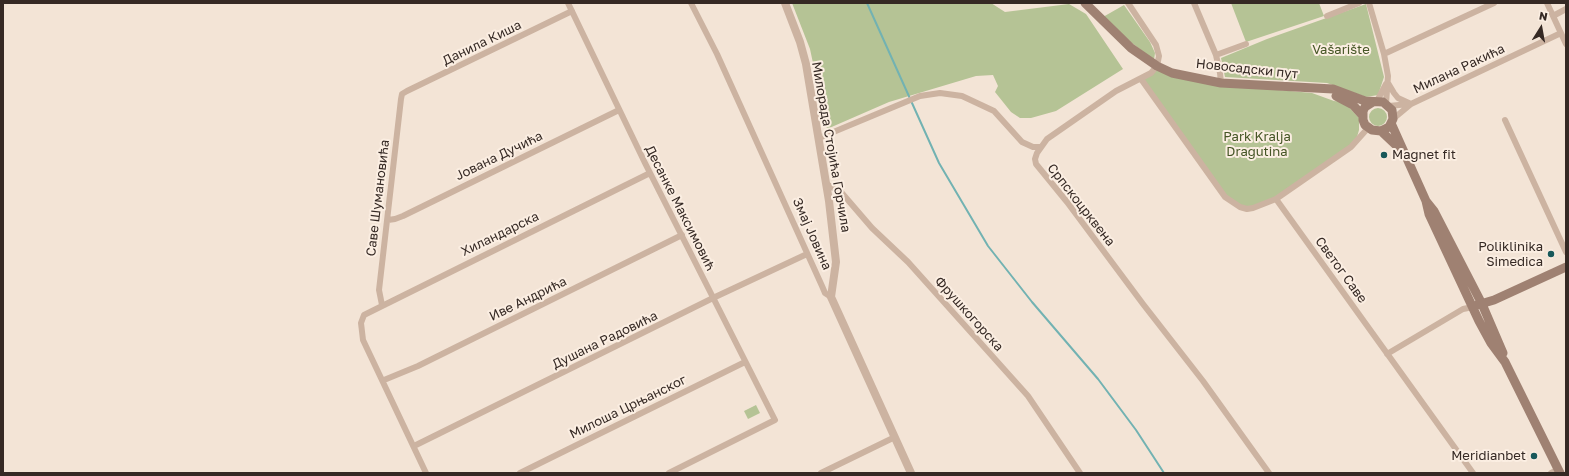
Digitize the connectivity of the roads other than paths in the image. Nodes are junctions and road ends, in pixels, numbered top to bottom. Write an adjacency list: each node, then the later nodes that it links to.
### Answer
1 (568, 3): 12 (street, Десанке Максимовић)
2 (691, 3): 44 (street, Змај Јовина)
3 (785, 3): 35 (street, Милорада Стојића Горчила)
4 (1085, 3): 20 (main road, Новосадски пут)
5 (1128, 3): 20 (street)
6 (1194, 3): 19 (street)
7 (1359, 3): 13 (street)
8 (1369, 3): 18 (street)
9 (1494, 3): 18 (street)
10 (1547, 3): 14 (street)
11 (1566, 10): 14 (street)
12 (572, 11): 25 (street, Данила Киша); 29 (street, Десанке Максимовић)
13 (1326, 16)
14 (1553, 16): 15 (street)
15 (1561, 33): 17 (street); 27 (street, Милана Ракића)
16 (1246, 44): 19 (street)
17 (1566, 44)
18 (1384, 54): 22 (street)
19 (1216, 56): 23 (street)
20 (1157, 66): 21 (street); 23 (main road, Новосадски пут)
21 (1141, 79): 36 (street); 40 (street)
22 (1388, 81): 26 (street); 27 (street, Милана Ракића); 28 (street)
23 (1221, 82): 24 (main road, Новосадски пут)
24 (1312, 88): 26 (main road, Новосадски пут); 30 (main road, Новосадски пут)
25 (402, 94): 41 (street, Саве Шумановића)
26 (1375, 102): 28 (main road, Новосадски пут); 30 (main road)
27 (1411, 104): 28 (street, Милана Ракића); 32 (street, Милана Ракића)
28 (1388, 105): 32 (main road)
29 (619, 110): 38 (street, Десанке Максимовић); 41 (street, Јована Дучића)
30 (1363, 116): 33 (main road, Новосадски пут)
31 (1505, 120): 43 (street)
32 (1392, 121): 34 (main road); 37 (main road)
33 (1368, 128): 34 (main road); 40 (street)
34 (1381, 131): 37 (main road)
35 (819, 138): 36 (street); 39 (street, Милорада Стојића Горчила)
36 (1040, 147): 63 (street, Српскоцрквена)
37 (1404, 154): 49 (main road)
38 (650, 173): 42 (street, Десанке Максимовић); 48 (street, Хиландарска)
39 (826, 184): 46 (street, Милорада Стојића Горчила); 62 (street, Фрушкогорска)
40 (1276, 199): 50 (street, Светог Саве)
41 (388, 220): 48 (street, Саве Шумановића)
42 (682, 236): 47 (street, Десанке Максимовић); 52 (street, Иве Андрића)
43 (1566, 252)
44 (807, 254): 46 (street, Змај Јовина); 47 (street, Душана Радовића)
45 (1566, 267): 49 (main road)
46 (831, 297): 53 (street, Змај Јовина)
47 (713, 298): 51 (street, Десанке Максимовић); 54 (street, Душана Радовића)
48 (382, 304): 52 (street, Хиландарска)
49 (1477, 306): 50 (street); 56 (main road)
50 (1387, 354): 55 (street, Светог Саве)
51 (745, 362): 58 (street, Милоша Црњанског); 59 (street, Десанке Максимовић)
52 (384, 380): 54 (street)
53 (895, 437): 60 (street); 61 (street, Змај Јовина)
54 (414, 446): 57 (street)
55 (1471, 471): 64 (street, Светог Саве)
56 (1557, 472)
57 (426, 473)
58 (520, 473)
59 (669, 473)
60 (821, 473)
61 (911, 473)
62 (1080, 473)
63 (1269, 473)
64 (1464, 473)

